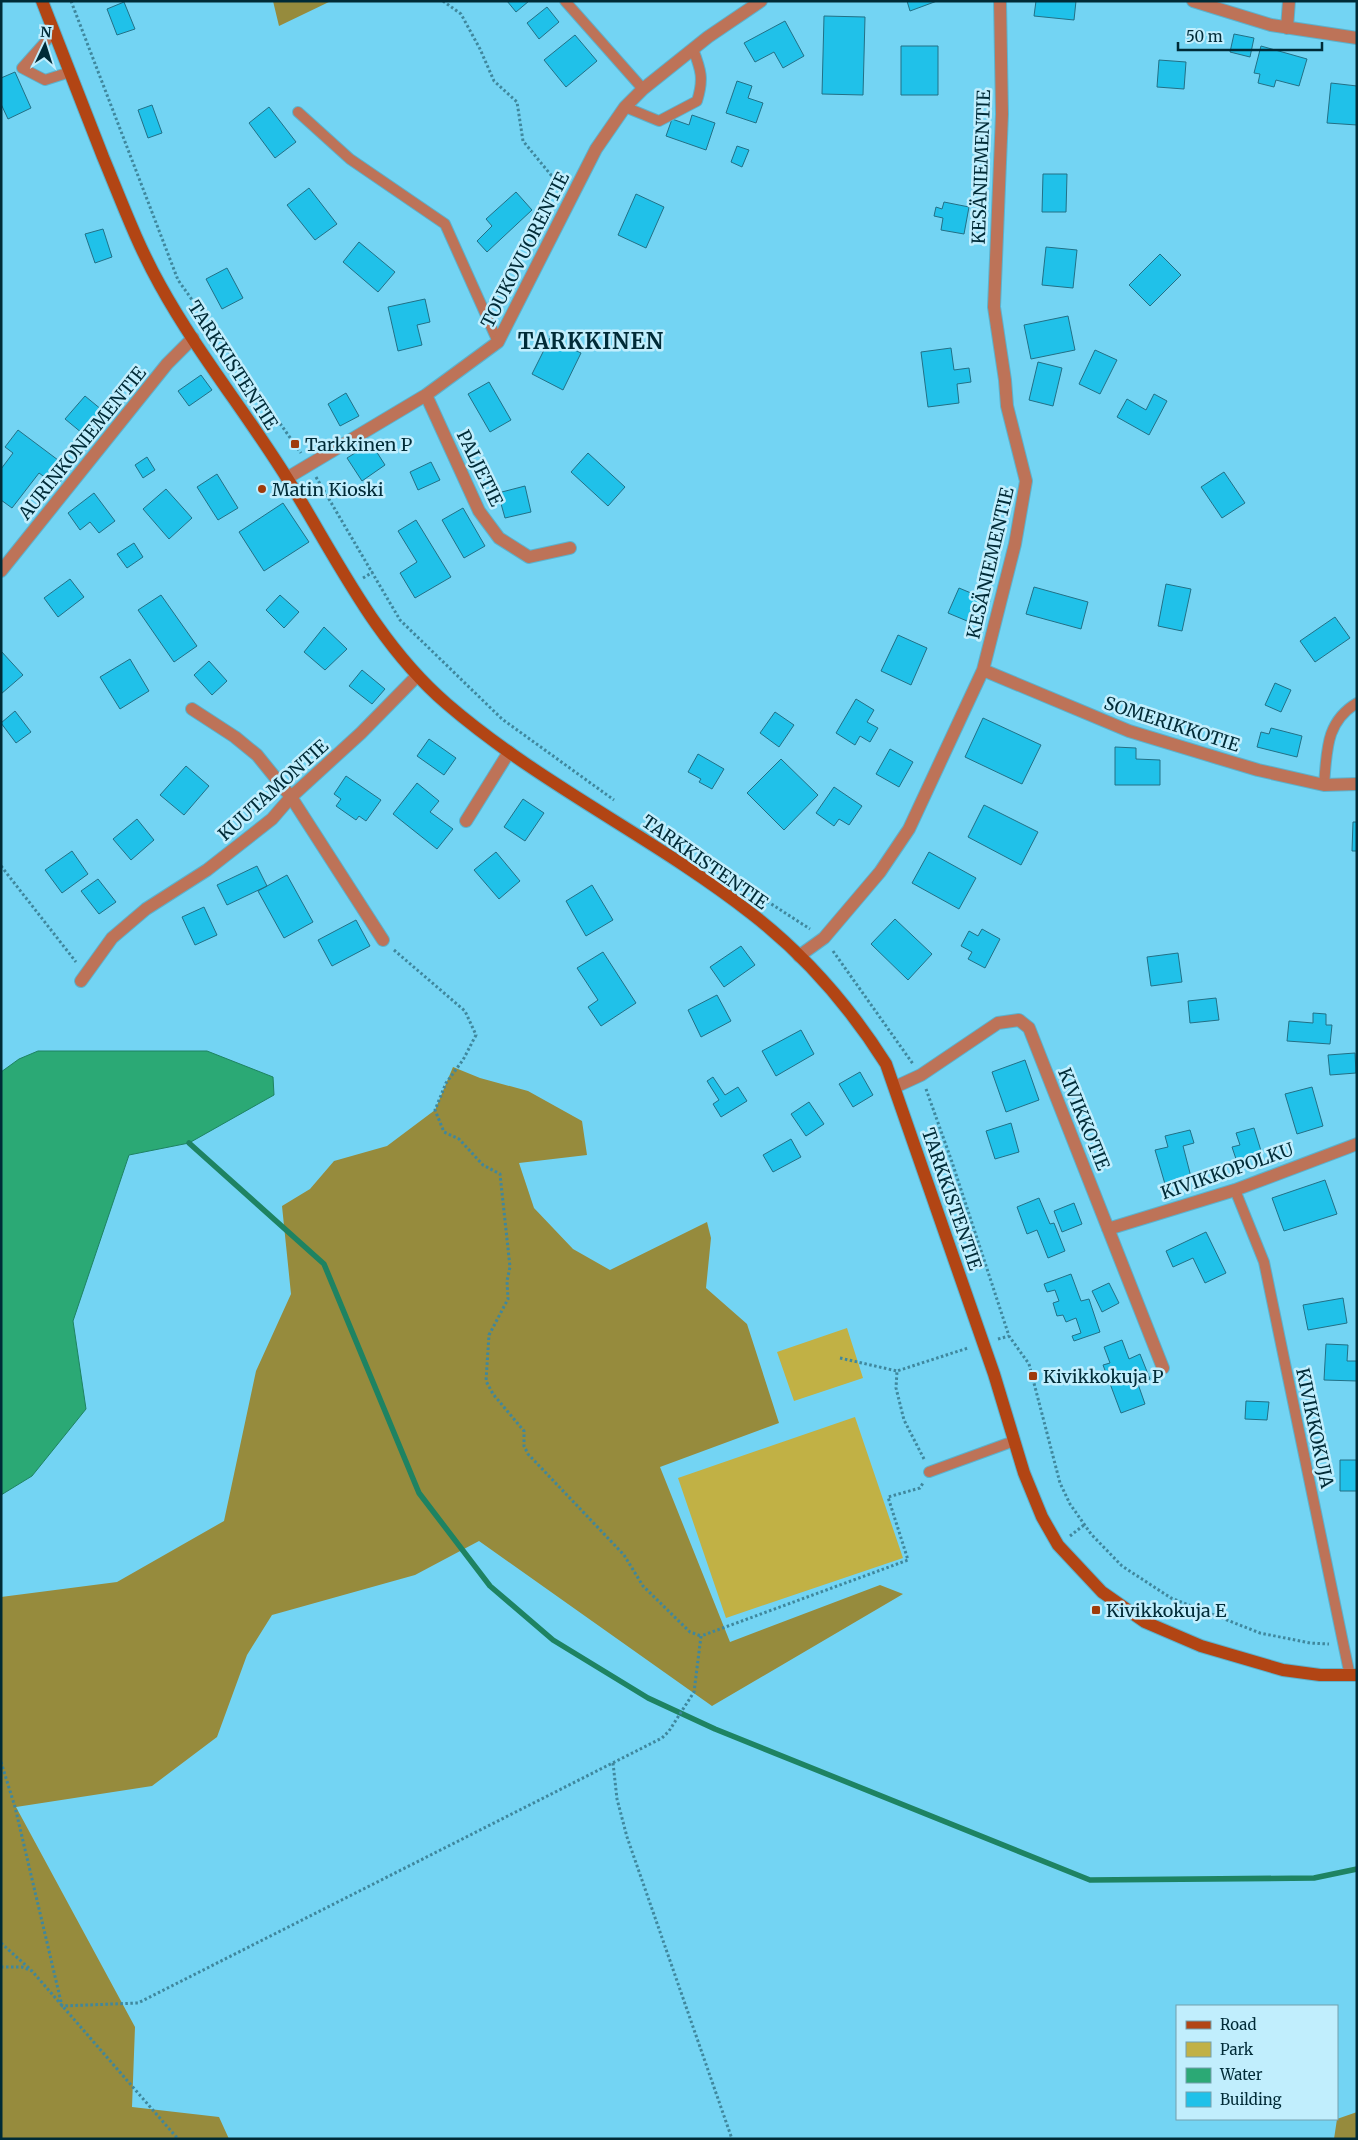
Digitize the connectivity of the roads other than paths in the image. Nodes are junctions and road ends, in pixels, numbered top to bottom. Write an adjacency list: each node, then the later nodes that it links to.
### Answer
1 (42, 1): 8 (street, TARKKISTENTIE)
2 (565, 1): 12 (lane)
3 (761, 1): 10 (street, TOUKOVUORENTIE)
4 (1000, 1): 21 (street, KESÄNIEMENTIE)
5 (1193, 1): 7 (street)
6 (1289, 1): 7 (street)
7 (1287, 28): 9 (street)
8 (54, 32): 11 (street, TARKKISTENTIE); 11 (lane)
9 (1357, 38)
10 (693, 49): 12 (street, TOUKOVUORENTIE); 13 (lane)
11 (70, 72): 15 (street, TARKKISTENTIE)
12 (643, 89): 13 (street, TOUKOVUORENTIE)
13 (626, 107): 16 (street, TOUKOVUORENTIE)
14 (298, 112): 16 (lane)
15 (193, 338): 18 (street, TARKKISTENTIE); 20 (street, AURINKONIEMENTIE)
16 (498, 342): 17 (street, TOUKOVUORENTIE)
17 (426, 395): 18 (street, TOUKOVUORENTIE); 19 (street, PALJETIE)
18 (288, 478): 22 (street, TARKKISTENTIE)
19 (570, 548)
20 (1, 571)
21 (983, 670): 27 (street, SOMERIKKOTIE); 31 (street, KESÄNIEMENTIE)
22 (416, 676): 25 (street, TARKKISTENTIE); 28 (street, KUUTAMONTIE)
23 (1357, 703): 27 (lane)
24 (192, 710): 28 (street)
25 (509, 752): 29 (street); 31 (street, TARKKISTENTIE)
26 (1357, 784): 27 (street, SOMERIKKOTIE)
27 (1324, 786)
28 (291, 797): 30 (street); 32 (street, KUUTAMONTIE)
29 (466, 821)
30 (382, 940)
31 (799, 956): 33 (street, TARKKISTENTIE)
32 (83, 978)
33 (895, 1087): 36 (street, KIVIKKOTIE); 38 (street, TARKKISTENTIE)
34 (1357, 1144): 35 (street, KIVIKKOPOLKU)
35 (1235, 1190): 36 (street, KIVIKKOPOLKU); 40 (lane, KIVIKKOKUJA)
36 (1108, 1229): 37 (street, KIVIKKOTIE)
37 (1162, 1368)
38 (1014, 1441): 39 (lane); 40 (street, TARKKISTENTIE)
39 (929, 1472)
40 (1353, 1676)

